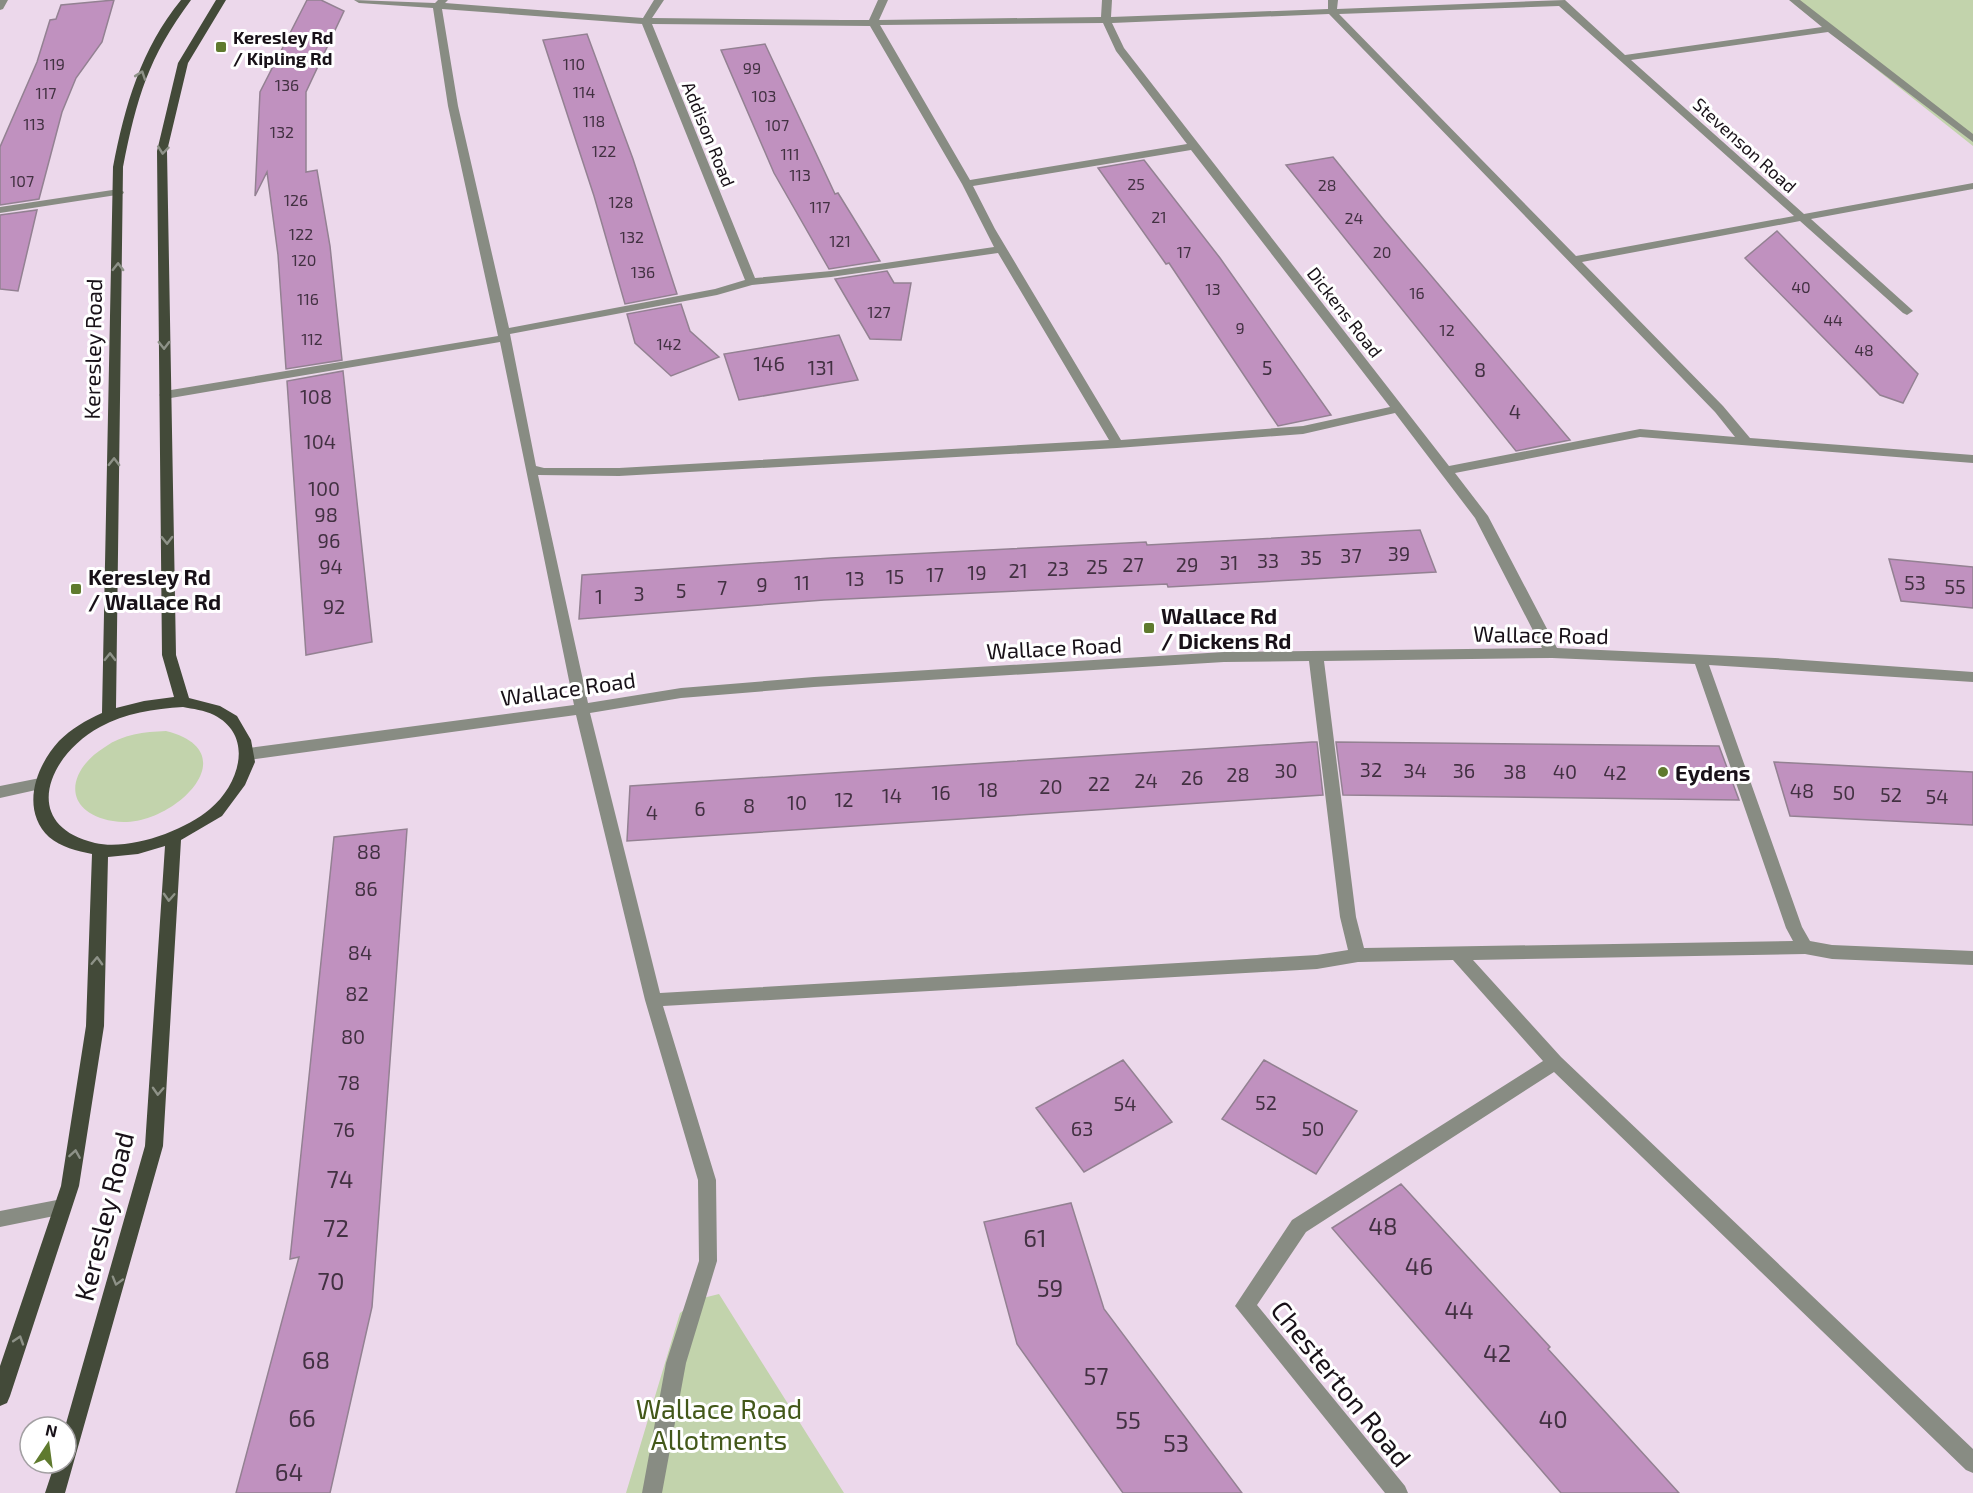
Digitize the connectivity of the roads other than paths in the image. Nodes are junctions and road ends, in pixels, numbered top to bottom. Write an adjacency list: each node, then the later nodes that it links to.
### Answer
1 (3, 0): 12 (street)
2 (186, 0): 22 (main road, Keresley Road, one-way to 2)
3 (221, 0): 30 (main road, one-way to 30)
4 (359, 0): 10 (street, Stevenson Road)
5 (659, 0): 14 (street)
6 (883, 0): 15 (street)
7 (1107, 0): 13 (street, Dickens Road)
8 (1794, 0): 16 (street)
9 (1561, 2): 11 (street, Stevenson Road); 17 (street, Stevenson Road)
10 (440, 3): 14 (street, Stevenson Road); 29 (street)
11 (1332, 6): 13 (street, Stevenson Road); 26 (street)
12 (0, 8)
13 (1106, 20): 15 (street, Stevenson Road); 19 (street, Dickens Road)
14 (646, 21): 15 (street, Stevenson Road); 27 (street, Addison Road)
15 (873, 22): 20 (street)
16 (1830, 29): 17 (street); 18 (street)
17 (1623, 58): 24 (street, Stevenson Road)
18 (1973, 139)
19 (1194, 146): 20 (street); 31 (street, Dickens Road)
20 (967, 184): 25 (street)
21 (1973, 186): 24 (street)
22 (119, 192): 23 (street); 43 (main road, Keresley Road, one-way to 22)
23 (0, 210)
24 (1802, 218): 26 (street); 28 (street, Stevenson Road)
25 (1001, 249): 27 (street); 33 (street)
26 (1574, 260): 32 (street)
27 (751, 282): 29 (street)
28 (1907, 311)
29 (505, 335): 30 (street); 35 (street)
30 (165, 395): 41 (main road, one-way to 41)
31 (1398, 409): 33 (street); 36 (street, Dickens Road)
32 (1746, 441): 34 (street); 36 (street)
33 (1117, 444): 35 (street)
34 (1973, 459)
35 (530, 468): 42 (street)
36 (1446, 471): 37 (street, Dickens Road)
37 (1552, 653): 38 (street, Wallace Road); 39 (street, Wallace Road)
38 (1316, 657): 42 (street, Wallace Road); 50 (street)
39 (1701, 660): 40 (street, Wallace Road); 49 (street)
40 (1973, 677)
41 (183, 702): 43 (main road); 44 (main road)
42 (582, 709): 44 (street, Wallace Road); 53 (street)
43 (109, 716): 45 (main road)
44 (249, 754): 47 (main road)
45 (40, 784): 46 (street); 48 (main road)
46 (0, 792)
47 (173, 838): 48 (main road); 58 (main road, Keresley Road, one-way to 58)
48 (100, 850): 55 (main road, Keresley Road, one-way to 48)
49 (1805, 946): 51 (street); 52 (street)
50 (1358, 955): 51 (street); 53 (street)
51 (1459, 955): 54 (street)
52 (1973, 958)
53 (653, 1000): 62 (street)
54 (1555, 1062): 59 (street); 63 (street, Chesterton Road)
55 (62, 1207): 56 (street); 57 (main road, Keresley Road, one-way to 55)
56 (0, 1219)
57 (0, 1396)
58 (78, 1415)
59 (1973, 1463)
60 (60, 1475): 61 (main road)
61 (55, 1493)
62 (652, 1493)
63 (1398, 1493)

